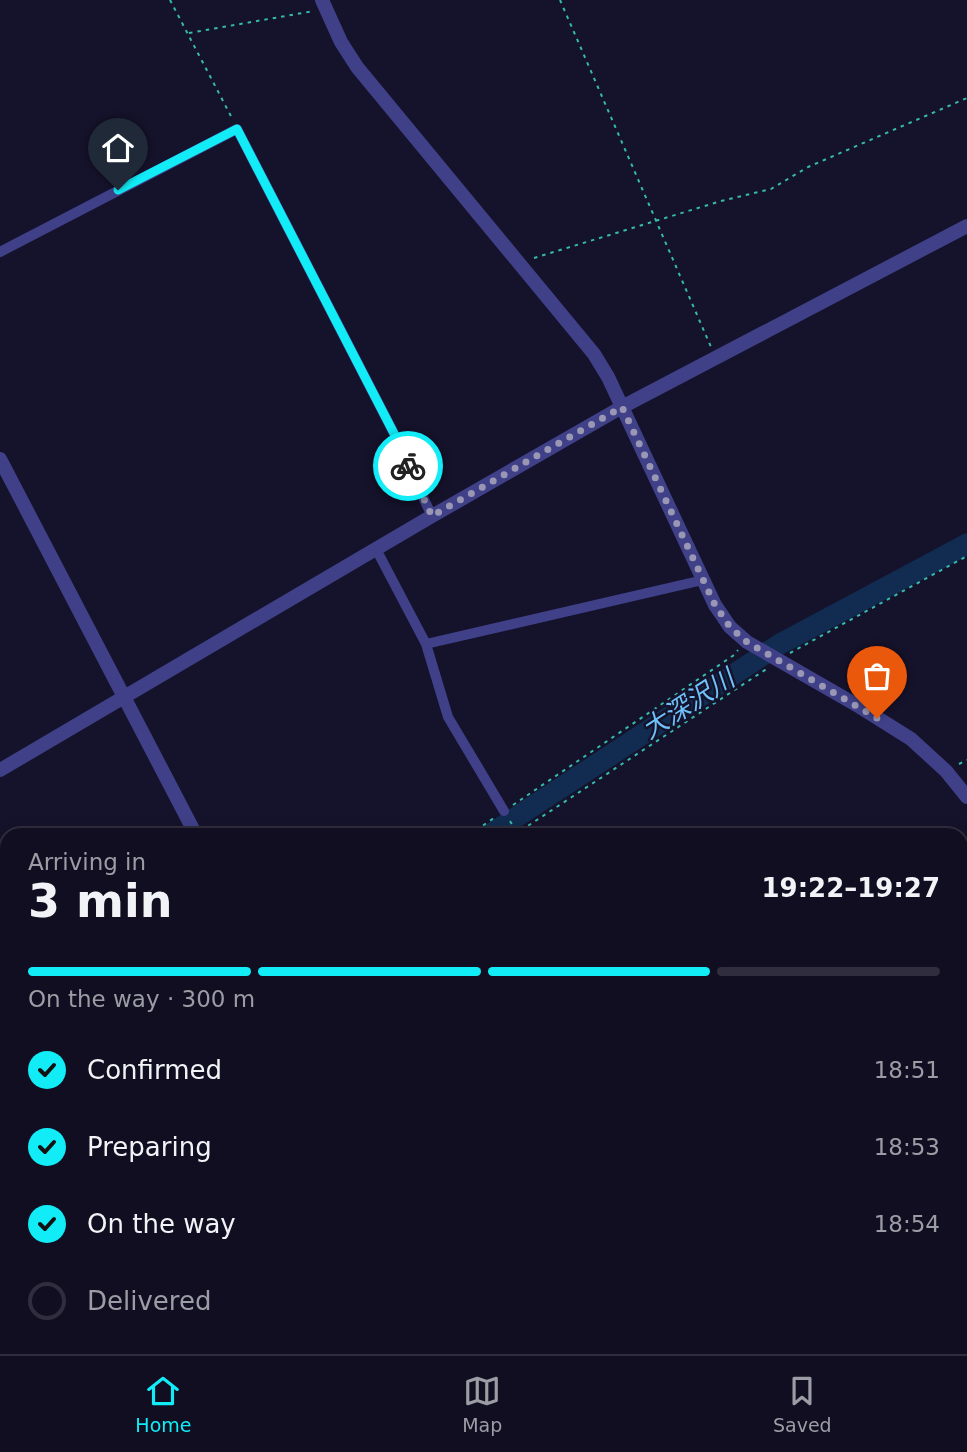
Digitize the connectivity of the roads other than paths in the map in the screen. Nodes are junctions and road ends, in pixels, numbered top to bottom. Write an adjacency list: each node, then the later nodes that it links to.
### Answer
1 (323, 4): 4 (street)
2 (967, 226): 4 (street)
3 (0, 252): 6 (street)
4 (622, 407): 6 (street); 8 (street)
5 (0, 459): 10 (street)
6 (432, 516): 7 (street)
7 (376, 549): 9 (street); 10 (street)
8 (703, 580): 9 (street); 12 (street)
9 (426, 644): 13 (street)
10 (124, 698): 11 (street); 14 (street)
11 (0, 770)
12 (967, 797)
13 (504, 811)
14 (192, 828)

